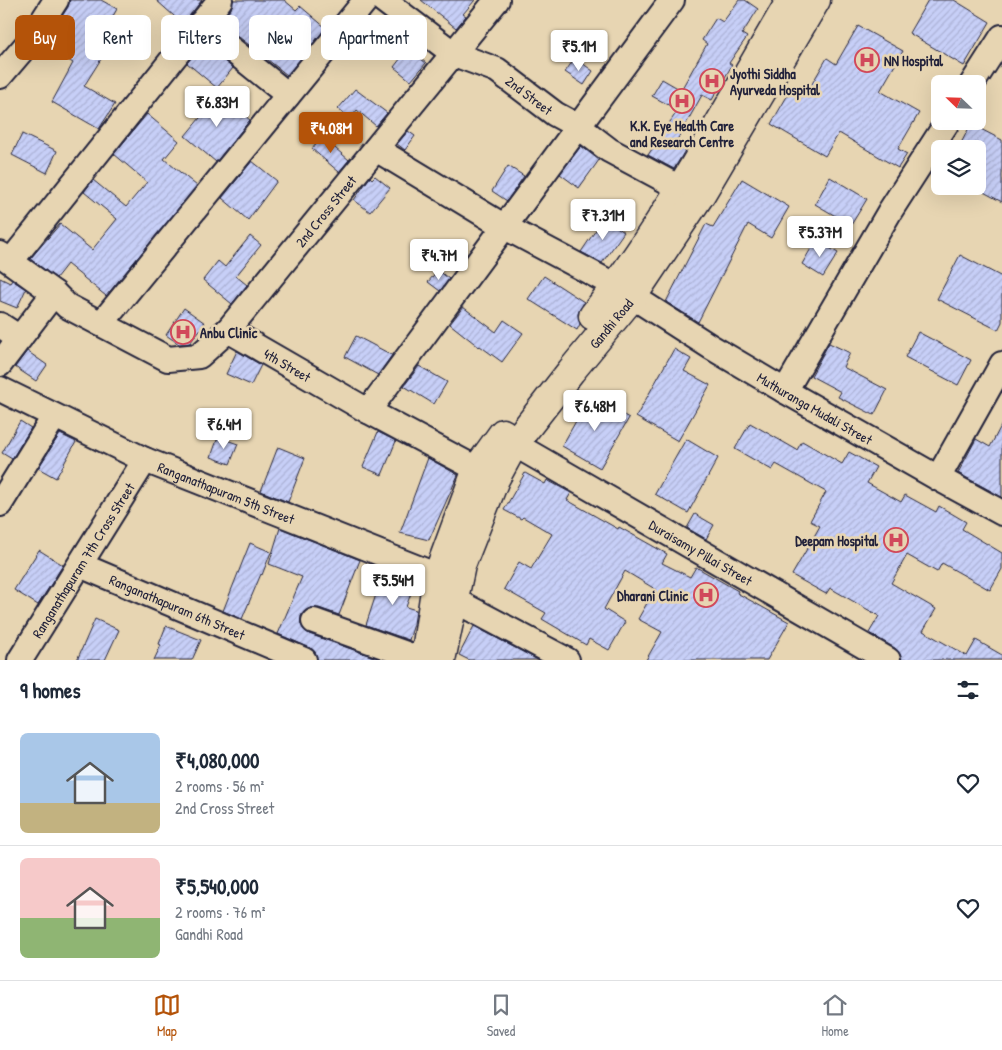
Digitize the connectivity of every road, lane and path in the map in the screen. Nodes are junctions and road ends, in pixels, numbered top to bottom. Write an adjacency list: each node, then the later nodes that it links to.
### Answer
1 (56, 0): 15 (street)
2 (220, 0): 9 (street)
3 (366, 0): 16 (street)
4 (383, 0): 11 (street, 2nd Street)
5 (498, 0): 11 (street, 2nd Cross Street)
6 (672, 0): 17 (street)
7 (791, 0): 20 (main road, Gandhi Road)
8 (816, 0): 23 (main road, Gandhi Road)
9 (208, 15)
10 (1002, 37): 14 (street)
11 (454, 54): 17 (street, 2nd Street); 19 (street, 2nd Cross Street)
12 (239, 56): 16 (street)
13 (170, 60): 22 (street)
14 (978, 75)
15 (0, 76)
16 (288, 96): 25 (street)
17 (579, 127): 20 (street, 2nd Street); 21 (street)
18 (942, 130): 32 (street)
19 (376, 149): 21 (street, Muthuranga Mudali Street); 27 (street, 2nd Cross Street)
20 (680, 188): 23 (main road, Gandhi Road)
21 (505, 227): 23 (street, Muthuranga Mudali Street); 33 (street)
22 (5, 258): 24 (street)
23 (624, 291): 32 (street, Muthuranga Mudali Street); 35 (main road, Gandhi Road); 37 (main road, Gandhi Road)
24 (54, 293): 25 (street); 28 (street)
25 (100, 324): 27 (street)
26 (0, 325): 28 (street)
27 (228, 330): 33 (street, 4th Street)
28 (20, 338): 29 (street)
29 (0, 364)
30 (1002, 364): 38 (street)
31 (0, 389): 34 (street, Ranganathapuram 5th Street)
32 (785, 391): 38 (street, Muthuranga Mudali Street)
33 (368, 412): 37 (street, 4th Street)
34 (54, 416): 36 (street, Ranganathapuram 5th Street); 39 (street)
35 (514, 444): 42 (main road, Gandhi Road); 49 (street, Duraisamy Pillai Street)
36 (145, 460): 41 (street, Ranganathapuram 7th Cross Street); 42 (street, Ranganathapuram 5th Street)
37 (477, 470): 42 (main road, Gandhi Road)
38 (938, 478): 40 (street, Muthuranga Mudali Street)
39 (0, 504)
40 (1002, 513)
41 (80, 565): 44 (street, Ranganathapuram 7th Cross Street); 45 (street, Ranganathapuram 6th Street)
42 (449, 587): 46 (main road, Gandhi Road); 47 (main road, Gandhi Road); 48 (street, Ranganathapuram 5th Street)
43 (314, 621): 46 (street)
44 (20, 660)
45 (304, 660)
46 (424, 660)
47 (441, 660)
48 (567, 660)
49 (888, 660)

